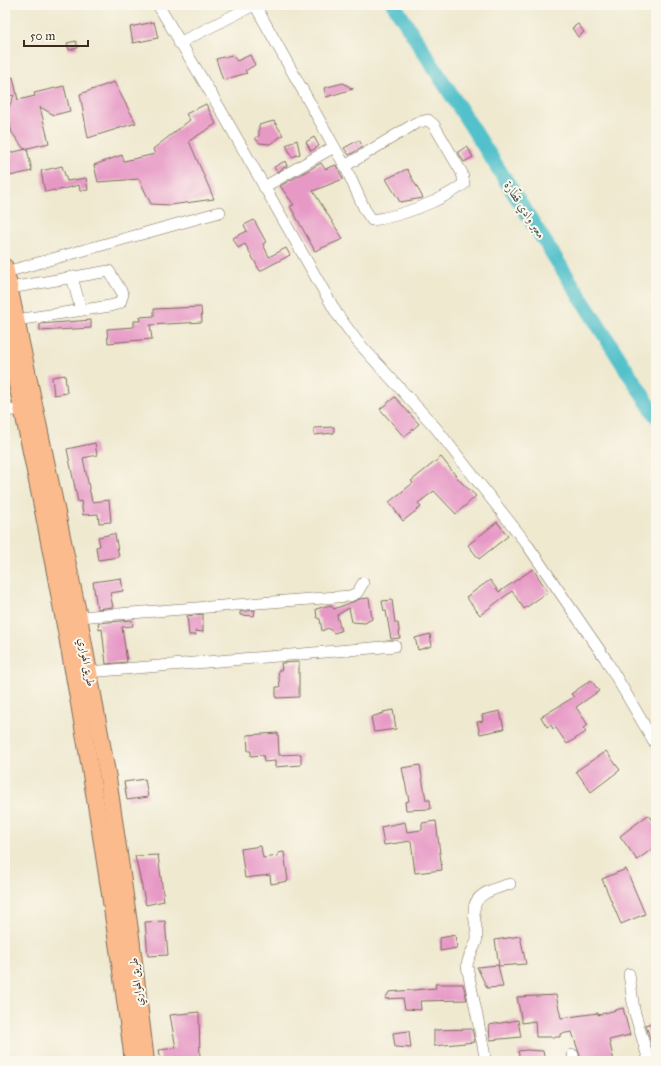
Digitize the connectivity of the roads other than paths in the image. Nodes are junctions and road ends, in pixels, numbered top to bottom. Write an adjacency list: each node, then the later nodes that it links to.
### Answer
1 (158, 5): 3 (street)
2 (254, 5): 3 (street); 4 (street)
3 (179, 43): 6 (street)
4 (334, 147): 5 (street); 6 (street)
5 (345, 166): 5 (street)
6 (264, 187): 19 (street)
7 (220, 212): 8 (street)
8 (6, 269): 10 (highway, طريق الهواري)
9 (72, 277): 10 (street); 11 (street); 11 (street)
10 (10, 288): 12 (highway, طريق الهواري)
11 (80, 310): 12 (street)
12 (11, 324): 13 (highway, طريق الهواري); 16 (highway, طريق الهواري)
13 (23, 408): 14 (street); 22 (highway, طريق الهواري)
14 (5, 411)
15 (363, 582): 16 (street)
16 (78, 617): 18 (highway, طريق الهواري)
17 (395, 646): 18 (street)
18 (89, 672): 23 (highway, طريق الهواري)
19 (656, 745)
20 (510, 884): 24 (street)
21 (629, 974): 25 (street)
22 (133, 1061)
23 (146, 1061)
24 (486, 1061)
25 (649, 1061)

